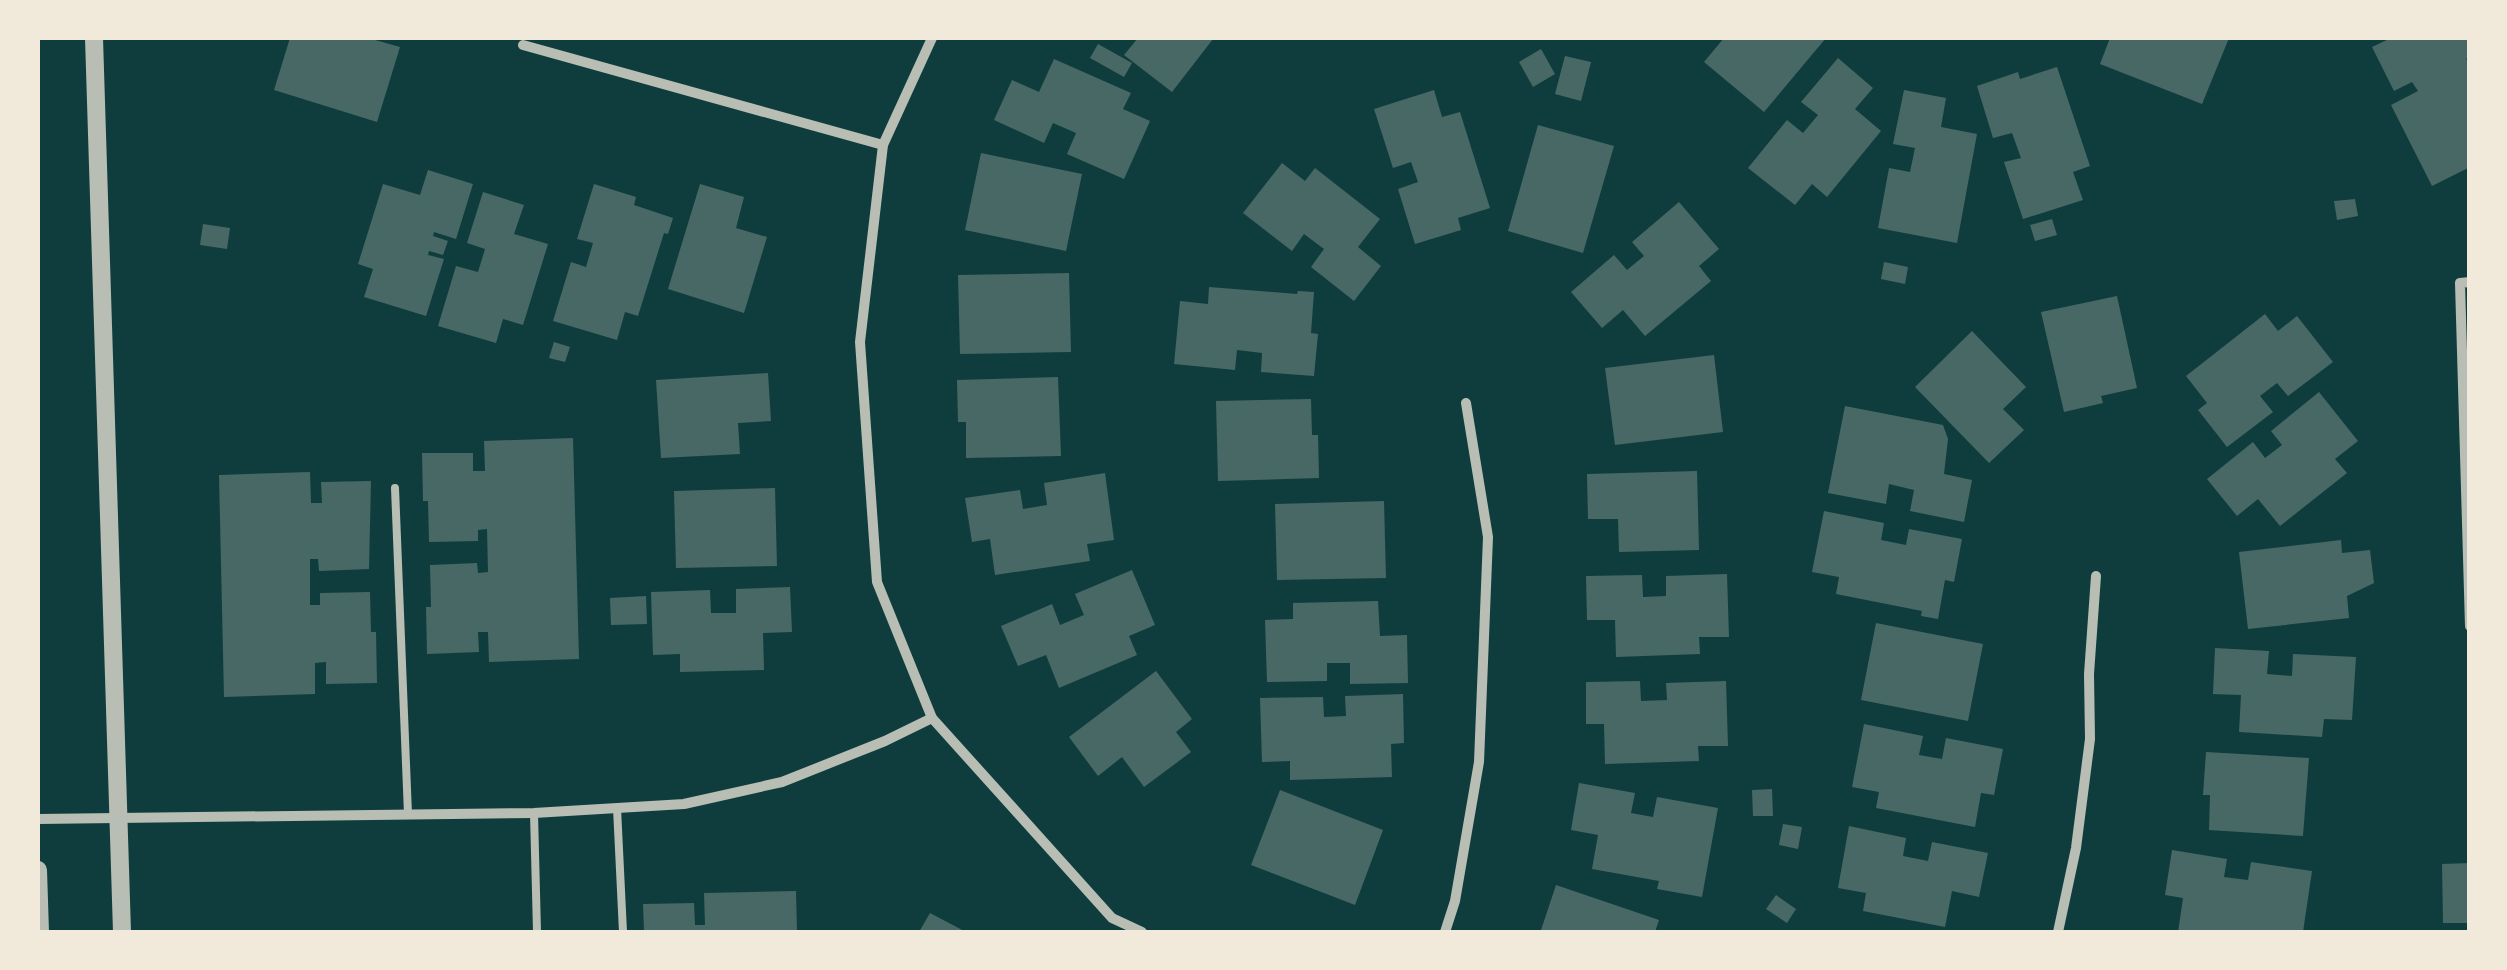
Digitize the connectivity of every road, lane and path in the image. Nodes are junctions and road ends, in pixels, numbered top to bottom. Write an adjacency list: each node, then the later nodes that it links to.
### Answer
1 (94, 38): 14 (street)
2 (932, 38): 4 (street)
3 (523, 45): 4 (street)
4 (882, 145): 10 (street)
5 (2470, 282): 9 (street)
6 (1466, 403): 23 (street)
7 (396, 488): 13 (lane)
8 (2096, 576): 24 (street)
9 (2470, 626)
10 (932, 718): 11 (street); 17 (street)
11 (616, 808): 12 (street); 21 (lane)
12 (534, 813): 13 (street); 20 (lane)
13 (408, 814): 14 (street)
14 (118, 817): 15 (street); 19 (street)
15 (38, 819)
16 (38, 870): 18 (street)
17 (1122, 928): 22 (street)
18 (40, 932)
19 (122, 932)
20 (538, 932)
21 (623, 932)
22 (1142, 932)
23 (1445, 932)
24 (2058, 932)

